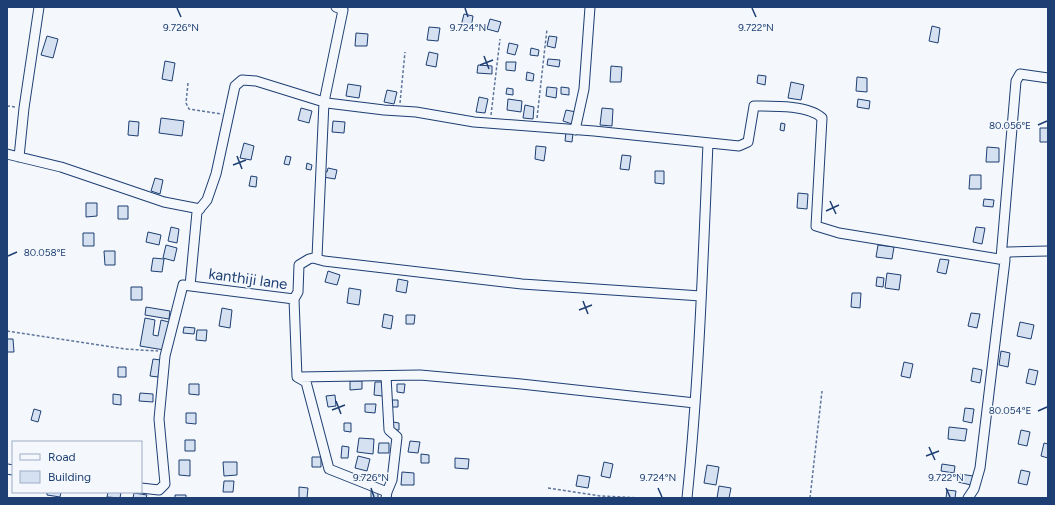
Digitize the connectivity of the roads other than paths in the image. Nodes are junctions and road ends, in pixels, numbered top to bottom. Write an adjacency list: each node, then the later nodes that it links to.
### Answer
1 (39, 7): 9 (street)
2 (336, 7): 5 (street)
3 (590, 7): 6 (street)
4 (1048, 78): 13 (street)
5 (324, 102): 6 (street); 10 (street); 12 (street)
6 (575, 130): 7 (street)
7 (708, 143): 13 (street); 15 (street)
8 (7, 154): 9 (street)
9 (19, 157): 10 (street)
10 (200, 209): 14 (street)
11 (1048, 251): 13 (street)
12 (313, 258): 15 (street); 16 (street)
13 (1002, 258): 24 (street)
14 (190, 286): 16 (street, kanthiji lane); 21 (street, kanthiji lane)
15 (702, 296): 19 (street)
16 (294, 299): 18 (street, kanthiji lane)
17 (386, 376): 18 (street); 19 (street); 22 (street)
18 (297, 377): 22 (street)
19 (695, 403): 23 (street)
20 (142, 489): 21 (street, kanthiji lane)
21 (151, 494)
22 (386, 495)
23 (687, 498)
24 (968, 498)

